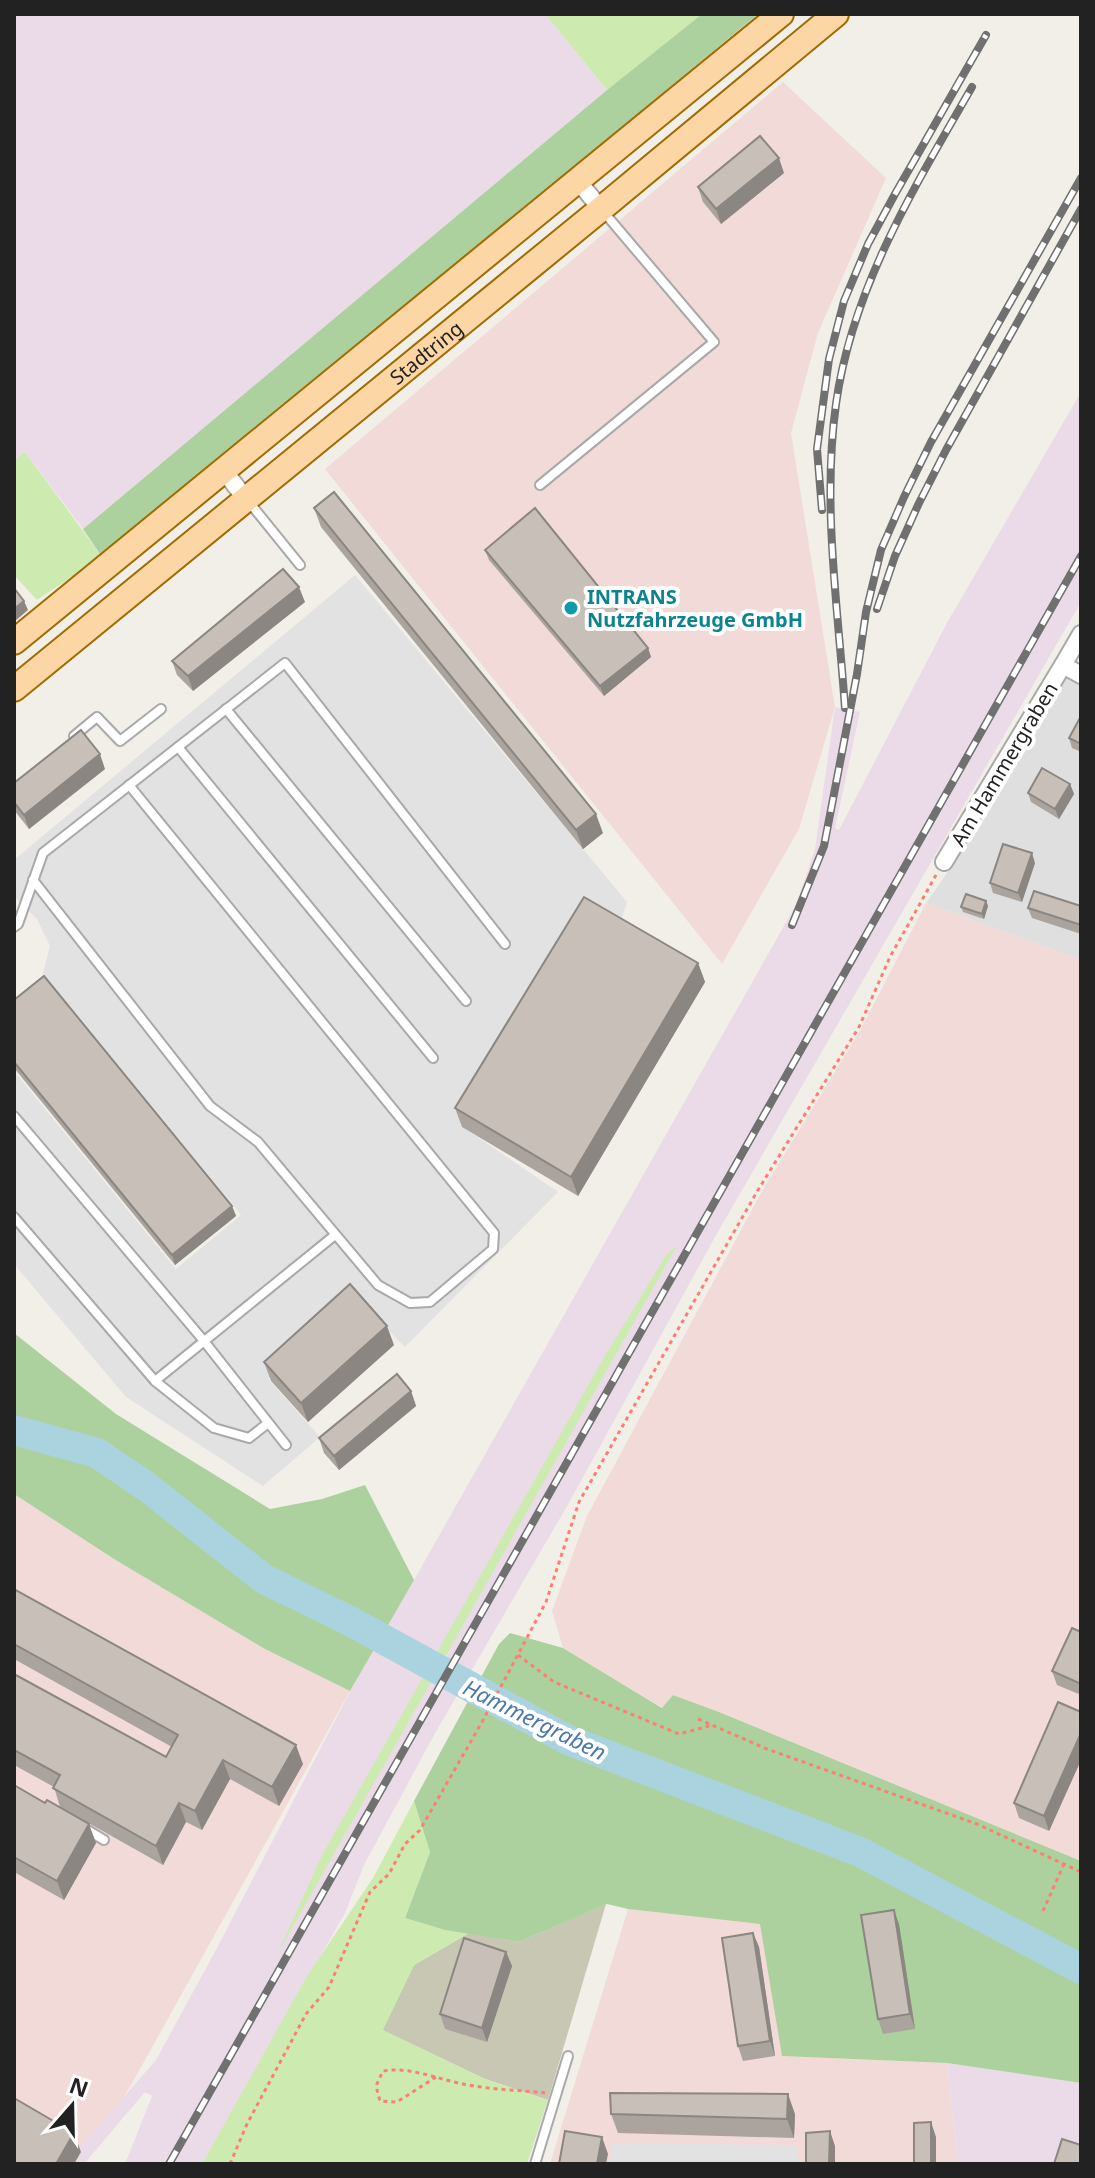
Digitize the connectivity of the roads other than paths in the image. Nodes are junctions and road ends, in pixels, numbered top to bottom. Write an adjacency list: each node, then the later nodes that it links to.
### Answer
1 (781, 14): 3 (main road, Stadtring)
2 (836, 14): 4 (main road, Stadtring)
3 (578, 181): 4 (street); 5 (main road, Stadtring)
4 (601, 209): 6 (lane); 7 (main road, Stadtring)
5 (224, 471): 7 (street); 10 (main road, Stadtring)
6 (540, 485)
7 (246, 499): 8 (lane); 13 (main road, Stadtring)
8 (300, 565)
9 (1081, 634): 11 (street, Am Hammergraben)
10 (14, 642)
11 (1063, 665): 12 (street, Am Hammergraben); 19 (street, Am Hammergraben)
12 (1081, 675)
13 (14, 689)
14 (161, 709): 16 (lane)
15 (226, 709): 17 (lane); 22 (lane); 23 (lane)
16 (62, 746)
17 (178, 747): 18 (lane); 24 (lane)
18 (129, 785): 20 (lane); 27 (lane)
19 (944, 862)
20 (33, 880): 21 (lane); 27 (lane)
21 (14, 927)
22 (505, 944)
23 (466, 1001)
24 (433, 1058)
25 (14, 1116): 28 (lane)
26 (14, 1217): 29 (lane)
27 (335, 1235): 28 (lane)
28 (204, 1341): 29 (lane); 30 (lane)
29 (155, 1381): 30 (lane)
30 (268, 1423): 31 (lane)
31 (286, 1445)
32 (78, 1825): 33 (lane)
33 (104, 1840)
34 (568, 2056): 35 (lane)
35 (535, 2164)

